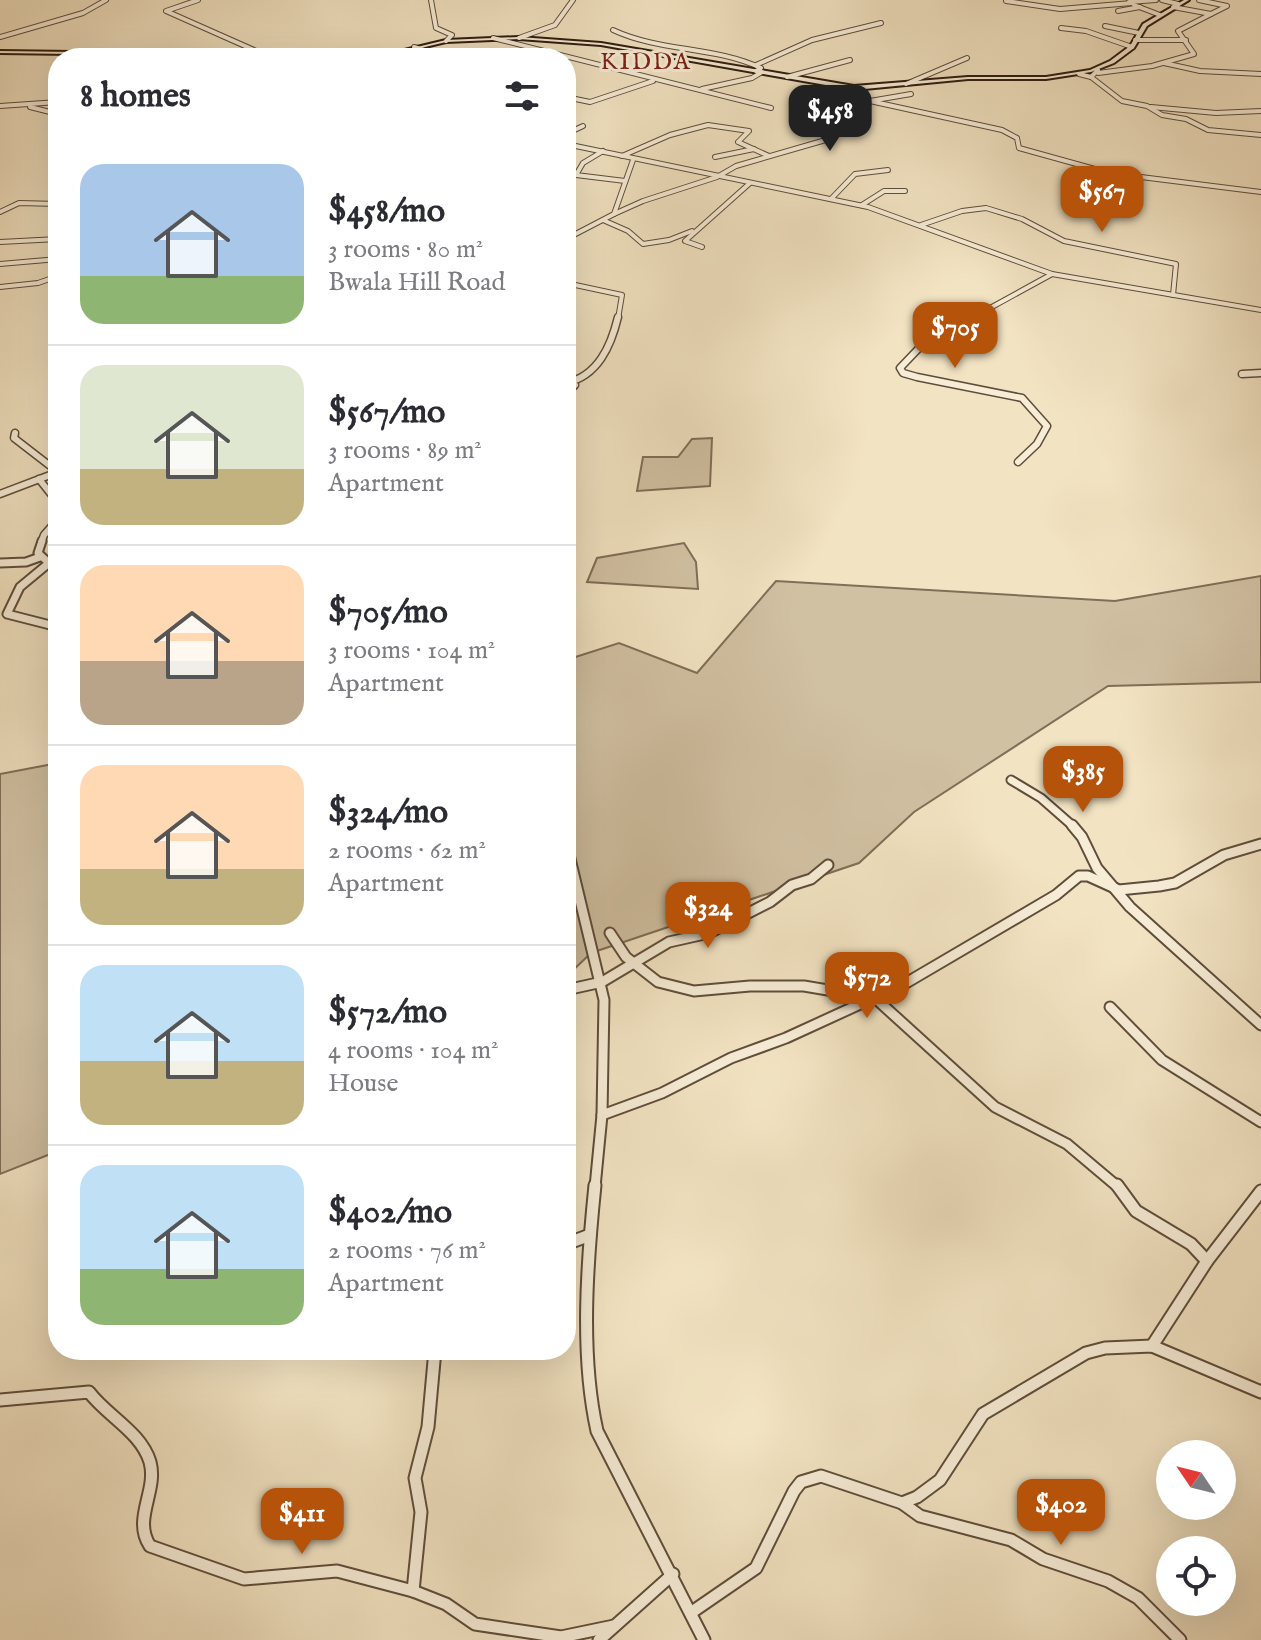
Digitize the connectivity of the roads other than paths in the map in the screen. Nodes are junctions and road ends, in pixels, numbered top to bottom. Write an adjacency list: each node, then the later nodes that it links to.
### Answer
1 (106, 0): 22 (street)
2 (198, 0): 30 (street)
3 (431, 0): 27 (street)
4 (573, 0): 24 (street)
5 (1114, 0): 11 (street)
6 (1156, 0): 11 (street)
7 (1162, 0): 12 (street)
8 (1187, 0): 12 (street)
9 (1199, 0): 15 (street)
10 (1006, 1): 11 (street)
11 (1129, 3): 13 (street)
12 (1176, 6): 15 (street); 16 (street)
13 (1140, 7): 14 (street); 16 (street)
14 (1118, 11)
15 (1211, 14): 26 (street)
16 (1160, 15): 21 (street)
17 (881, 23): 40 (street)
18 (1105, 26): 21 (street)
19 (1061, 28): 29 (street)
20 (613, 30): 40 (street)
21 (1139, 33): 25 (street)
22 (1, 36)
23 (493, 38): 24 (street); 27 (street); 33 (street)
24 (519, 38): 40 (street)
25 (1135, 40): 26 (street); 29 (street)
26 (1186, 40): 39 (street)
27 (446, 41): 28 (street)
28 (414, 47): 31 (street); 32 (street)
29 (1132, 47): 41 (street)
30 (249, 48)
31 (410, 48)
32 (417, 48)
33 (530, 48)
34 (0, 52): 35 (street)
35 (48, 53)
36 (967, 58): 47 (street)
37 (850, 60): 44 (street)
38 (576, 61): 46 (street)
39 (1163, 63): 41 (street); 43 (street)
40 (758, 69): 44 (street); 49 (street)
41 (1098, 71): 42 (street); 45 (street)
42 (1079, 74): 45 (street); 47 (street)
43 (1261, 74)
44 (787, 77): 48 (street)
45 (1091, 77): 57 (street)
46 (653, 80): 49 (street); 51 (street)
47 (906, 84): 48 (street)
48 (854, 88): 52 (street)
49 (693, 90): 58 (street)
50 (911, 94): 53 (street)
51 (576, 99)
52 (862, 99): 53 (street); 67 (street)
53 (870, 101): 76 (street)
54 (48, 102): 55 (street)
55 (17, 104): 56 (street); 60 (street)
56 (0, 106)
57 (1150, 107): 59 (street); 63 (street)
58 (771, 108)
59 (1261, 111)
60 (48, 112)
61 (583, 126): 62 (street)
62 (576, 129)
63 (1261, 135)
64 (576, 146): 66 (street)
65 (755, 149): 67 (street); 68 (street); 69 (street)
66 (603, 151): 68 (street); 73 (street)
67 (769, 156): 72 (street)
68 (621, 157): 70 (street)
69 (715, 157)
70 (633, 160): 72 (street); 73 (street)
71 (888, 170): 77 (street)
72 (717, 177): 74 (street); 81 (street)
73 (625, 181): 81 (street)
74 (750, 183): 77 (street); 84 (street)
75 (905, 191): 79 (street)
76 (1261, 192)
77 (831, 199): 79 (street)
78 (48, 204): 80 (street)
79 (862, 205): 83 (street)
80 (0, 212)
81 (614, 214): 82 (street)
82 (603, 220): 84 (street); 85 (street)
83 (920, 225): 91 (street); 95 (street)
84 (693, 231): 88 (street)
85 (576, 234)
86 (48, 240): 87 (street)
87 (0, 242)
88 (702, 247)
89 (48, 261): 90 (street)
90 (0, 264)
91 (1052, 274): 95 (street); 101 (street)
92 (48, 280): 94 (street)
93 (576, 285): 99 (street)
94 (0, 287)
95 (1173, 295): 96 (street)
96 (1261, 310)
97 (1261, 373): 98 (street)
98 (1242, 374)
99 (576, 381)
100 (15, 433): 102 (street)
101 (1018, 462)
102 (48, 464)
103 (48, 476): 104 (street)
104 (39, 479): 105 (street); 106 (street)
105 (48, 490)
106 (0, 494)
107 (48, 530): 108 (street)
108 (40, 557): 109 (street); 110 (street)
109 (0, 563)
110 (4, 616): 111 (street)
111 (48, 625)
112 (1011, 780): 116 (street)
113 (1261, 844): 116 (street)
114 (828, 865): 118 (street)
115 (576, 881): 119 (street)
116 (1119, 890): 121 (street); 123 (street)
117 (610, 933): 118 (street)
118 (634, 964): 119 (street); 121 (street)
119 (602, 982): 120 (street); 124 (street)
120 (576, 988)
121 (875, 998): 124 (street); 129 (street)
122 (1110, 1007): 125 (street)
123 (1261, 1025)
124 (602, 1115): 127 (street)
125 (1261, 1122)
126 (1261, 1191): 129 (street)
127 (590, 1235): 128 (street); 135 (street)
128 (576, 1240)
129 (1207, 1261): 130 (street)
130 (1152, 1346): 132 (street); 134 (street)
131 (434, 1360): 136 (street)
132 (1261, 1392)
133 (0, 1400): 136 (street)
134 (902, 1503): 137 (street); 141 (street)
135 (673, 1574): 137 (street); 138 (street)
136 (413, 1591): 138 (street)
137 (692, 1612): 140 (street)
138 (614, 1626): 139 (street)
139 (599, 1640)
140 (704, 1640)
141 (1180, 1640)

